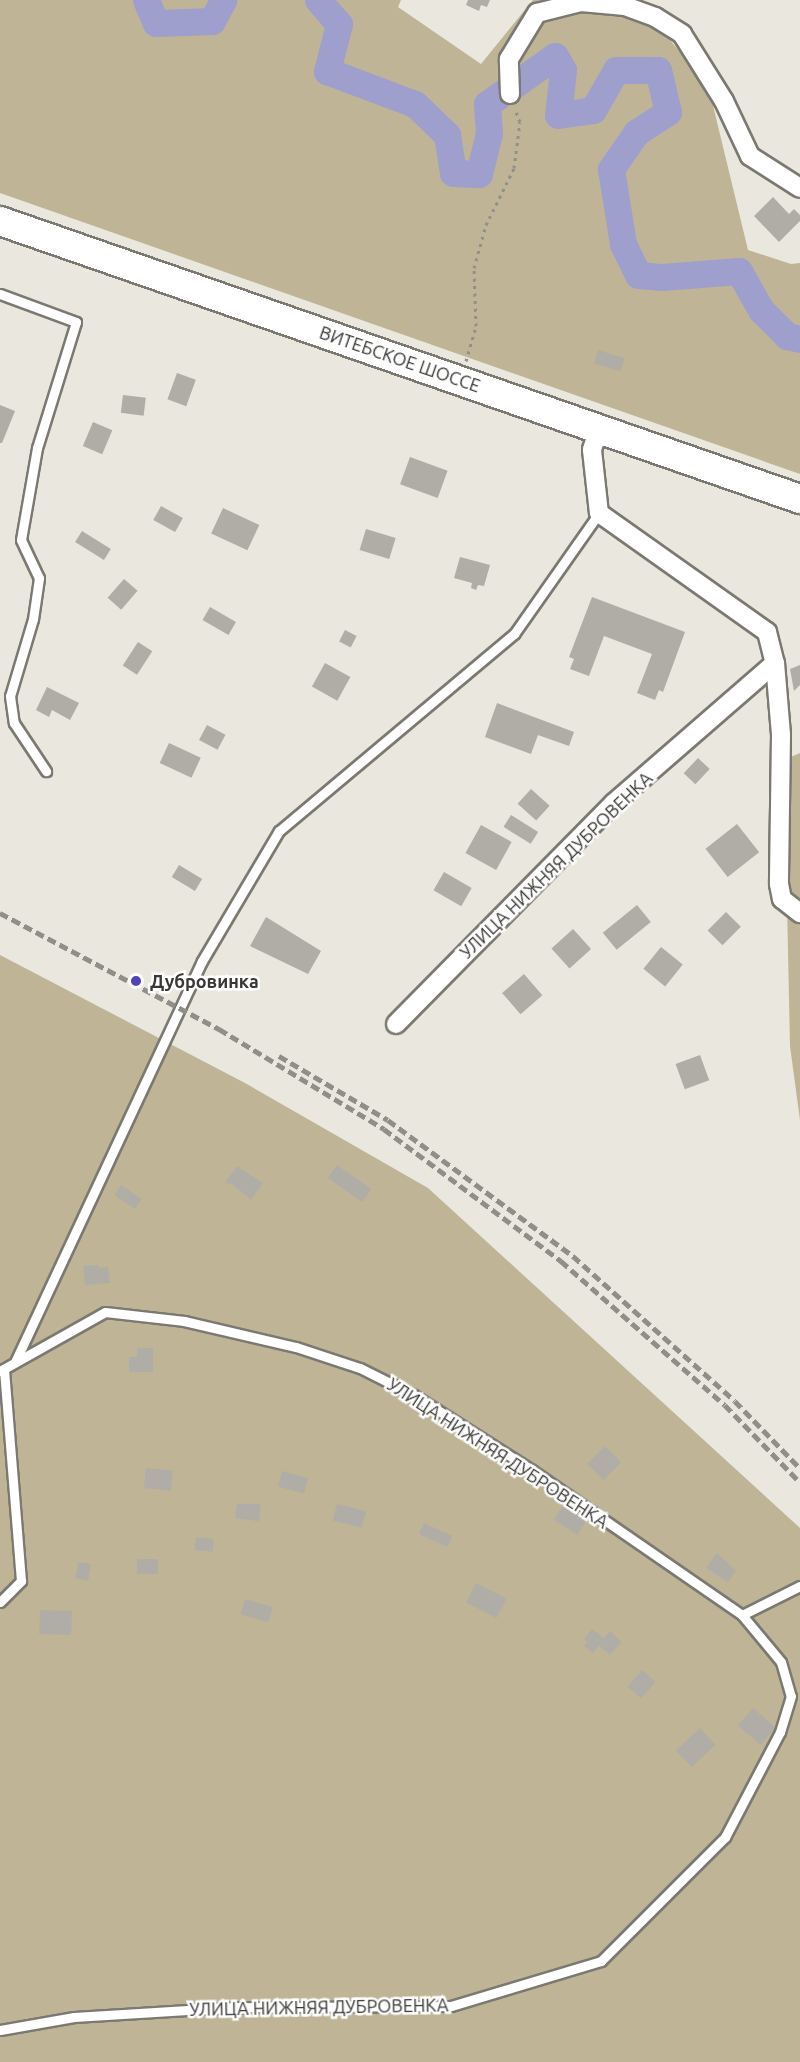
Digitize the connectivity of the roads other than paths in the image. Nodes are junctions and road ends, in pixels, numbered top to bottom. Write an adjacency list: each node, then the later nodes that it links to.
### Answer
1 (580, 1): 2 (street); 3 (street)
2 (510, 94)
3 (800, 188)
4 (0, 220): 6 (main road, ВИТЕБСКОЕ ШОССЕ)
5 (0, 294): 10 (lane)
6 (599, 428): 7 (main road, ВИТЕБСКОЕ ШОССЕ); 8 (street)
7 (800, 499)
8 (599, 513): 9 (street); 13 (lane)
9 (775, 663): 11 (street); 12 (street, УЛИЦА НИЖНЯЯ ДУБРОВЕНКА)
10 (46, 771)
11 (800, 913)
12 (396, 1024)
13 (15, 1362): 14 (lane, УЛИЦА НИЖНЯЯ ДУБРОВЕНКА); 17 (lane, УЛИЦА НИЖНЯЯ ДУБРОВЕНКА)
14 (2, 1370): 16 (lane)
15 (800, 1586): 17 (lane)
16 (0, 1602)
17 (742, 1615): 18 (lane, УЛИЦА НИЖНЯЯ ДУБРОВЕНКА)
18 (0, 2030)

